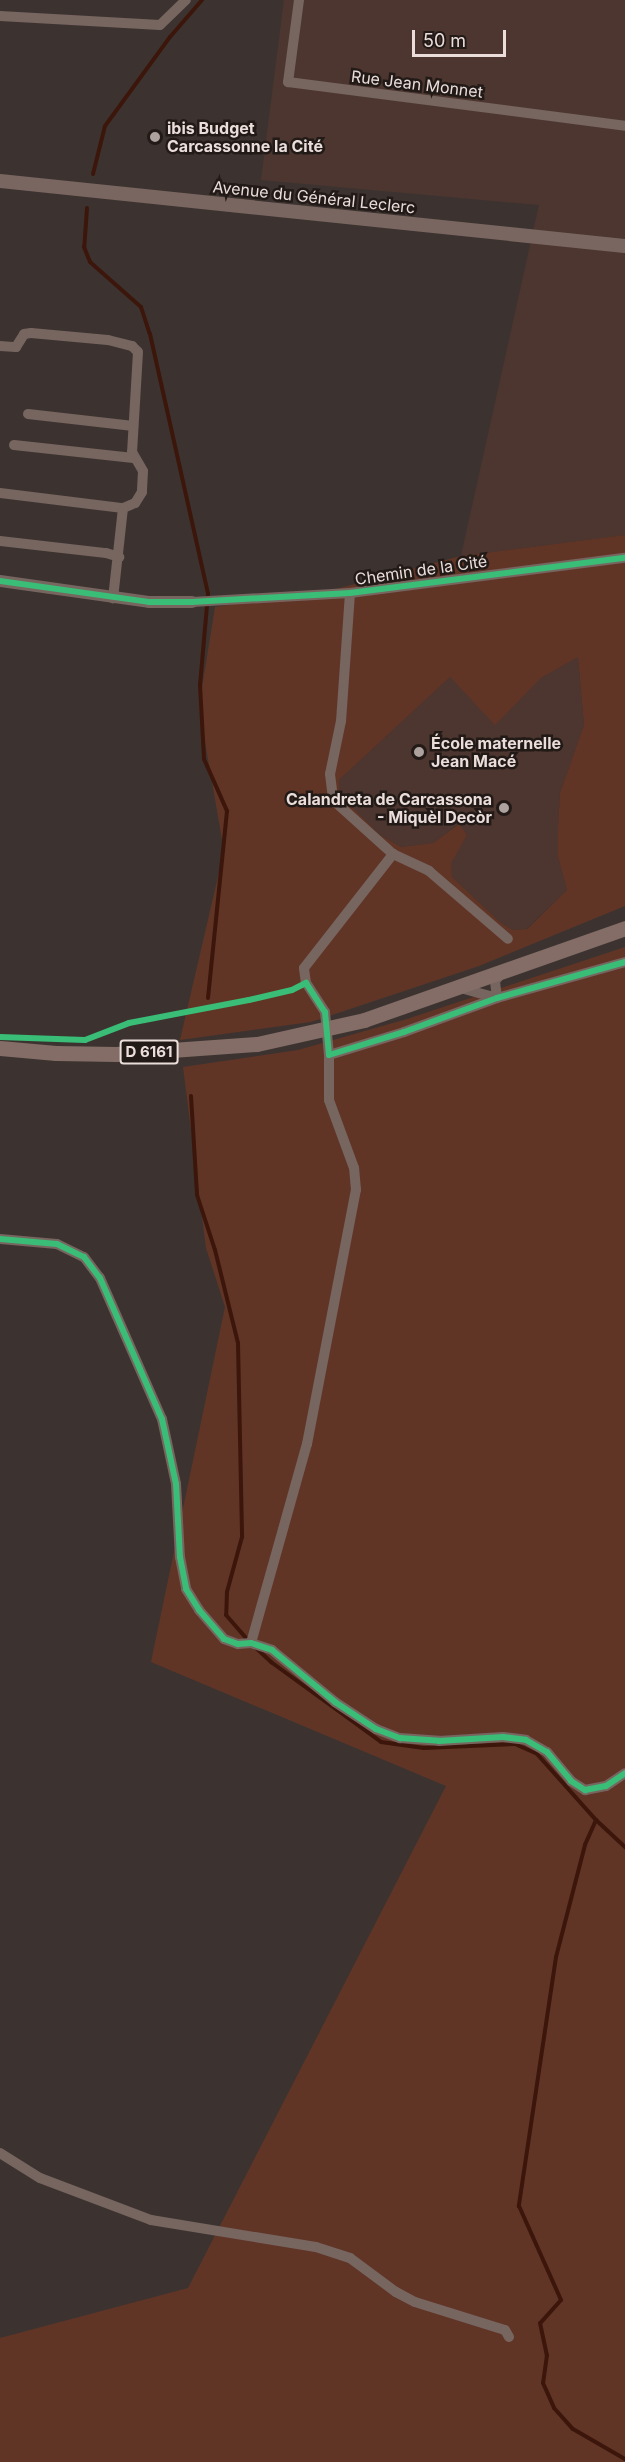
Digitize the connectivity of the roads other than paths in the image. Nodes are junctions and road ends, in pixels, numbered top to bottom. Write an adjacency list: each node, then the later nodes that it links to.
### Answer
1 (186, 0): 3 (street)
2 (299, 0): 4 (street, Rue Jean Monnet)
3 (0, 16)
4 (625, 126)
5 (0, 181): 6 (main road, Avenue du Général Leclerc)
6 (625, 246)
7 (0, 346): 9 (street)
8 (28, 414): 9 (street)
9 (133, 426): 11 (street)
10 (14, 445): 11 (street)
11 (133, 458): 13 (street)
12 (0, 493): 13 (street)
13 (123, 508): 15 (street)
14 (0, 541): 15 (street)
15 (118, 556): 19 (street)
16 (625, 558): 18 (street, Chemin de la Cité)
17 (0, 581): 19 (street)
18 (350, 593): 20 (street, Chemin de la Cité); 21 (street)
19 (113, 598): 20 (street)
20 (192, 602)
21 (393, 854): 23 (street); 29 (street)
22 (625, 928): 25 (main road, D 6161)
23 (508, 939)
24 (625, 962): 27 (street)
25 (503, 970): 26 (main road, D 6161); 27 (street)
26 (456, 987): 27 (street); 28 (main road, D 6161)
27 (497, 998): 29 (street)
28 (0, 1048)
29 (329, 1055): 31 (street)
30 (0, 1239): 31 (street)
31 (250, 1643): 32 (street)
32 (625, 1773)
33 (0, 2153): 34 (street)
34 (509, 2337)

